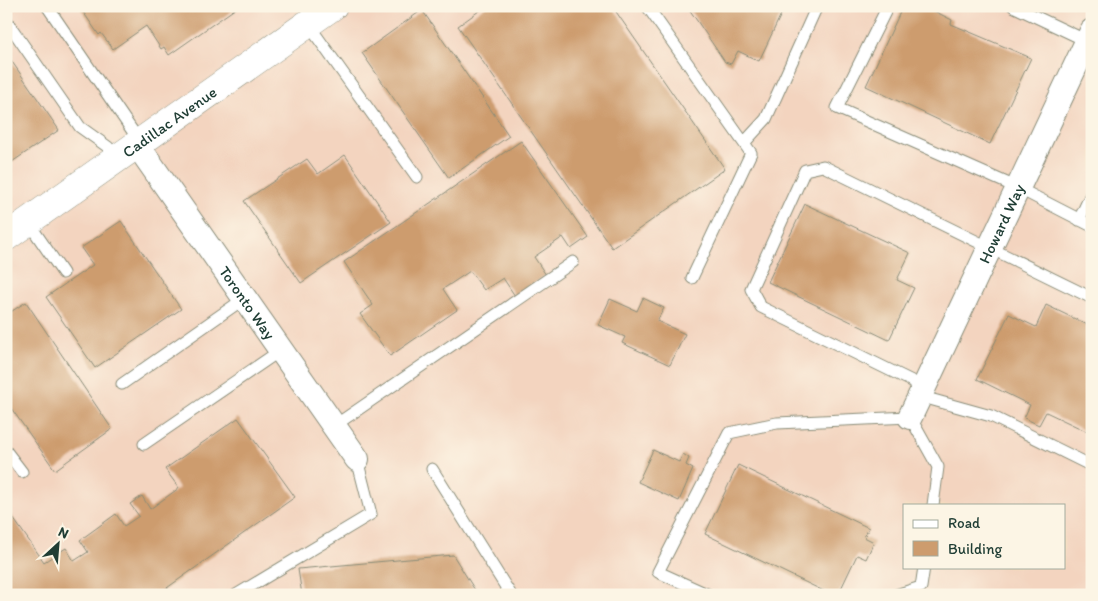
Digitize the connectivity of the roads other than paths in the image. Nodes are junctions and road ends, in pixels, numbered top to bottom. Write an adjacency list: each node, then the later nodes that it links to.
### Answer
1 (47, 6): 11 (lane)
2 (333, 6): 8 (street, Cadillac Avenue)
3 (647, 6): 10 (lane)
4 (817, 6): 10 (lane)
5 (888, 6): 13 (lane)
6 (1013, 6): 9 (lane)
7 (6, 20): 11 (lane)
8 (308, 24): 11 (street, Cadillac Avenue); 12 (lane)
9 (1089, 36): 13 (street, Howard Way)
10 (744, 143): 22 (lane)
11 (132, 149): 16 (street, Cadillac Avenue); 23 (street, Toronto Way)
12 (417, 176)
13 (1018, 188): 15 (lane); 19 (street, Howard Way)
14 (1092, 192): 15 (lane)
15 (1079, 220): 17 (lane)
16 (28, 222): 18 (street, Cadillac Avenue); 21 (lane)
17 (1092, 226)
18 (6, 237)
19 (989, 249): 24 (lane); 27 (street, Howard Way); 27 (lane)
20 (573, 262): 28 (lane)
21 (63, 274)
22 (692, 278)
23 (245, 298): 25 (street, Toronto Way); 26 (lane)
24 (1092, 298)
25 (281, 350): 28 (street, Toronto Way); 29 (lane)
26 (122, 384)
27 (917, 400): 32 (lane); 35 (lane); 39 (lane)
28 (334, 426): 31 (street, Toronto Way)
29 (144, 444)
30 (6, 451): 34 (lane)
31 (357, 459): 37 (lane)
32 (1092, 466)
33 (432, 469): 38 (lane)
34 (22, 472)
35 (933, 504)
36 (924, 568): 40 (lane)
37 (236, 595)
38 (511, 595)
39 (708, 595)
40 (896, 595)

